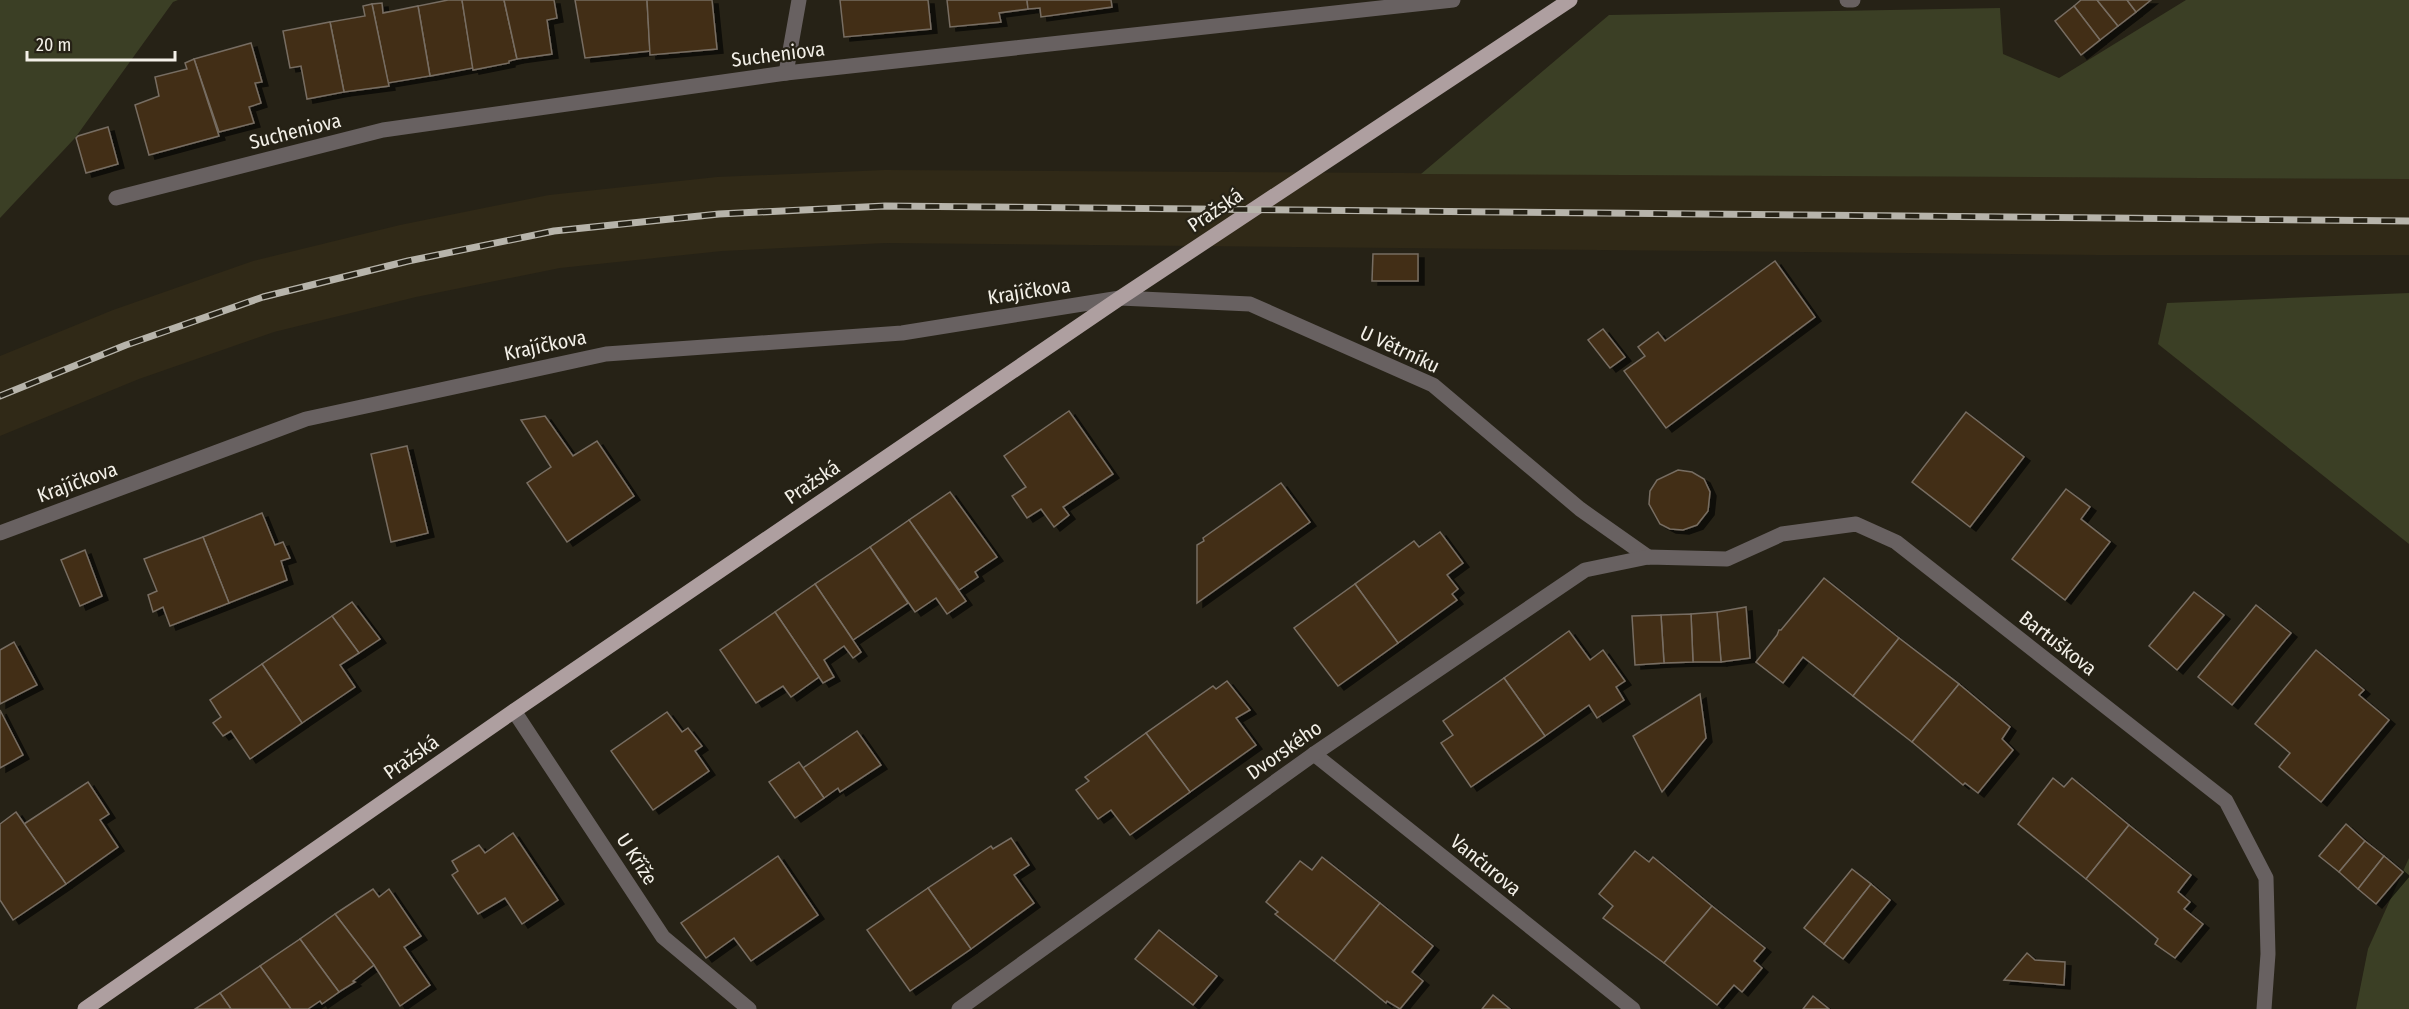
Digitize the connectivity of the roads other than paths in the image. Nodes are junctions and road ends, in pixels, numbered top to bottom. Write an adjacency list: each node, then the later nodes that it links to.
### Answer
1 (799, 0): 6 (street)
2 (1453, 0): 6 (street, Sucheniova)
3 (1570, 0): 8 (main road, Pražská)
4 (1847, 0): 5 (street)
5 (1853, 0)
6 (786, 73): 7 (street, Sucheniova)
7 (116, 198)
8 (1120, 298): 9 (street, Krajíčkova); 10 (street, U Větrníku); 11 (main road, Pražská)
9 (0, 533)
10 (1648, 556): 12 (street, Dvorského); 17 (street, Bartuškova)
11 (514, 711): 13 (main road, Pražská); 14 (street, U Kříže)
12 (1314, 754): 15 (street, Dvorského); 16 (street, Vančurova)
13 (85, 1009)
14 (748, 1009)
15 (959, 1009)
16 (1633, 1009)
17 (2264, 1009)

